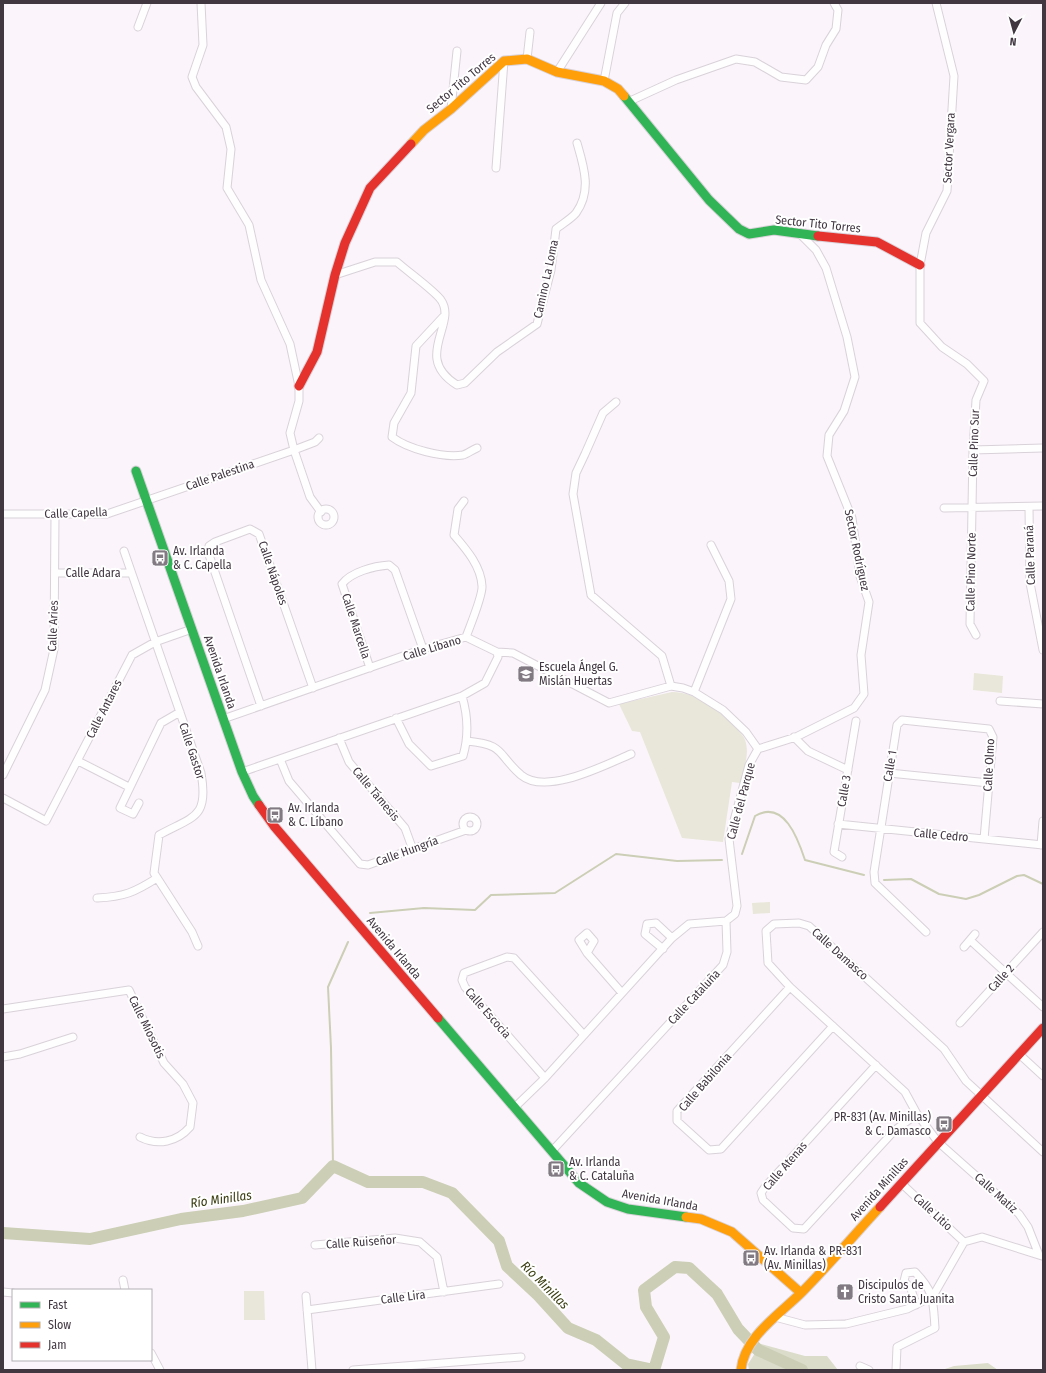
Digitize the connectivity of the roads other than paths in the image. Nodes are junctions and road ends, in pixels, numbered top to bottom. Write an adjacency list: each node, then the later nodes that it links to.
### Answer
1 (147, 3): 7 (street)
2 (201, 3): 23 (street)
3 (601, 3): 12 (street)
4 (625, 3): 13 (street)
5 (834, 3): 14 (street)
6 (936, 3): 19 (street, Sector Vergara)
7 (138, 27)
8 (530, 32): 10 (street)
9 (457, 51): 15 (street)
10 (527, 59): 11 (street, Sector Tito Torres); 12 (street, Sector Tito Torres)
11 (504, 61): 15 (street, Sector Tito Torres); 17 (street)
12 (557, 72): 13 (street, Sector Tito Torres)
13 (604, 81): 14 (street, Sector Tito Torres)
14 (630, 102): 18 (street, Sector Tito Torres)
15 (451, 109): 20 (street, Sector Tito Torres)
16 (577, 143): 21 (street, Camino La Loma)
17 (496, 168)
18 (800, 234): 19 (street, Sector Tito Torres); 64 (street, Sector Rodríguez)
19 (920, 265): 22 (street, Sector Vergara)
20 (335, 276): 21 (street); 23 (street, Sector Tito Torres)
21 (445, 315): 26 (street)
22 (984, 381): 29 (street, Calle Pino Sur)
23 (299, 386): 28 (street)
24 (616, 402): 52 (street)
25 (319, 438): 28 (street, Calle Palestina)
26 (477, 448)
27 (1043, 448): 29 (street)
28 (294, 450): 31 (street, Calle Palestina); 37 (street)
29 (973, 450): 34 (street, Calle Pino Sur)
30 (136, 471): 31 (street, Avenida Irlanda)
31 (147, 501): 39 (street, Calle Capella); 44 (street, Avenida Irlanda)
32 (464, 501): 46 (street)
33 (1043, 506): 35 (street)
34 (972, 507): 35 (street); 36 (street); 45 (street, Calle Pino Norte)
35 (1029, 507): 49 (street, Calle Paraná)
36 (944, 508)
37 (321, 512)
38 (3, 514): 39 (street, Calle Capella)
39 (55, 515): 42 (street, Calle Aries)
40 (711, 545): 54 (street)
41 (124, 551): 43 (street, Calle Gastor)
42 (55, 573): 43 (street, Calle Adara); 74 (street, Calle Aries)
43 (131, 573): 47 (street, Calle Gastor)
44 (192, 629): 47 (street, Calle Antares); 61 (street, Avenida Irlanda)
45 (976, 635)
46 (466, 637): 48 (street, Calle Líbano); 50 (street, Calle Líbano)
47 (155, 642): 59 (street, Calle Gastor); 70 (street, Calle Antares)
48 (423, 649): 51 (street, Calle Líbano); 51 (street, Calle Marcella)
49 (1043, 650)
50 (497, 652): 52 (street, Calle Líbano); 55 (street)
51 (370, 668): 53 (street, Calle Líbano)
52 (672, 686): 54 (street)
53 (313, 688): 58 (street, Calle Líbano); 58 (street, Calle Nápoles)
54 (694, 692): 67 (street)
55 (462, 696): 60 (street); 66 (street)
56 (1000, 702): 57 (street)
57 (1043, 704)
58 (261, 706): 61 (street, Calle Líbano)
59 (180, 712): 76 (street); 87 (street, Calle Gastor)
60 (396, 718): 65 (street); 66 (street)
61 (224, 719): 72 (street, Avenida Irlanda)
62 (856, 720): 71 (street, Calle 3)
63 (951, 725): 73 (street, Calle 1); 75 (street, Calle Olmo)
64 (794, 737): 67 (street, Sector Rodríguez); 71 (street)
65 (339, 738): 69 (street); 85 (street, Calle Támesis)
66 (467, 741): 68 (street)
67 (758, 750): 89 (street, Calle del Parque)
68 (631, 754)
69 (280, 759): 72 (street); 85 (street, Calle Hungría)
70 (78, 761): 76 (street); 77 (street, Calle Antares)
71 (848, 770): 80 (street, Calle 3)
72 (242, 772): 115 (street, Avenida Irlanda)
73 (889, 773): 75 (street); 81 (street, Calle 1)
74 (3, 776)
75 (989, 783): 83 (street, Calle Olmo)
76 (129, 787): 78 (street)
77 (3, 798)
78 (139, 803)
79 (1043, 821): 84 (street)
80 (838, 824): 81 (street, Calle Cedro); 86 (street, Calle 3)
81 (880, 829): 83 (street, Calle Cedro); 90 (street, Calle 1)
82 (466, 830): 85 (street, Calle Hungría)
83 (984, 839): 84 (street, Calle Cedro)
84 (1042, 845)
85 (413, 850)
86 (842, 857)
87 (157, 878): 88 (street); 95 (street, Calle Gastor)
88 (97, 898)
89 (726, 921): 93 (street); 119 (street, Calle Cataluña)
90 (926, 932)
91 (1043, 932): 99 (street, Calle 2)
92 (975, 934): 94 (street)
93 (672, 938): 97 (street); 97 (street)
94 (970, 940): 96 (street); 99 (street)
95 (198, 946)
96 (964, 947)
97 (663, 949): 101 (street)
98 (587, 952): 101 (street)
99 (1006, 973): 102 (street); 104 (street, Calle 2)
100 (790, 987): 105 (street, Calle Damasco); 105 (street, Calle Babilonia); 114 (street, Calle Damasco)
101 (622, 993): 107 (street)
102 (1043, 1007)
103 (3, 1008): 117 (street, Calle Miosotis)
104 (960, 1023)
105 (833, 1026): 111 (street, Calle Damasco)
106 (1043, 1028): 109 (street, Avenida Minillas)
107 (584, 1035): 113 (street); 113 (street, Calle Escocia)
108 (73, 1036): 110 (street)
109 (1019, 1054): 112 (street); 114 (street, Avenida Minillas)
110 (3, 1057)
111 (876, 1065): 116 (street, Calle Damasco); 116 (street, Calle Atenas)
112 (1043, 1076)
113 (545, 1078): 115 (street)
114 (981, 1095): 118 (street, Avenida Minillas); 120 (street)
115 (514, 1108): 119 (street, Avenida Irlanda)
116 (917, 1114): 118 (street, Calle Damasco)
117 (140, 1137)
118 (938, 1142): 121 (street, Avenida Minillas); 124 (street, Calle Matiz)
119 (552, 1152): 129 (street, Avenida Irlanda)
120 (1043, 1152)
121 (901, 1183): 122 (street, Calle Litio); 129 (street, Avenida Minillas)
122 (964, 1242): 124 (street); 131 (street)
123 (315, 1245): 128 (street, Calle Ruiseñor)
124 (1041, 1256)
125 (123, 1280): 127 (street)
126 (499, 1284): 128 (street, Calle Lira)
127 (126, 1289)
128 (444, 1292): 133 (street, Calle Lira)
129 (801, 1293): 134 (street, Avenida Minillas)
130 (306, 1296): 133 (street)
131 (933, 1296): 132 (street); 132 (street); 143 (street)
132 (916, 1305): 134 (street)
133 (307, 1310): 139 (street)
134 (775, 1317): 141 (street, Avenida Minillas)
135 (152, 1355): 138 (street)
136 (521, 1357): 140 (street)
137 (860, 1366): 142 (street)
138 (160, 1370)
139 (312, 1370)
140 (353, 1370)
141 (741, 1370)
142 (869, 1370)
143 (896, 1370)

